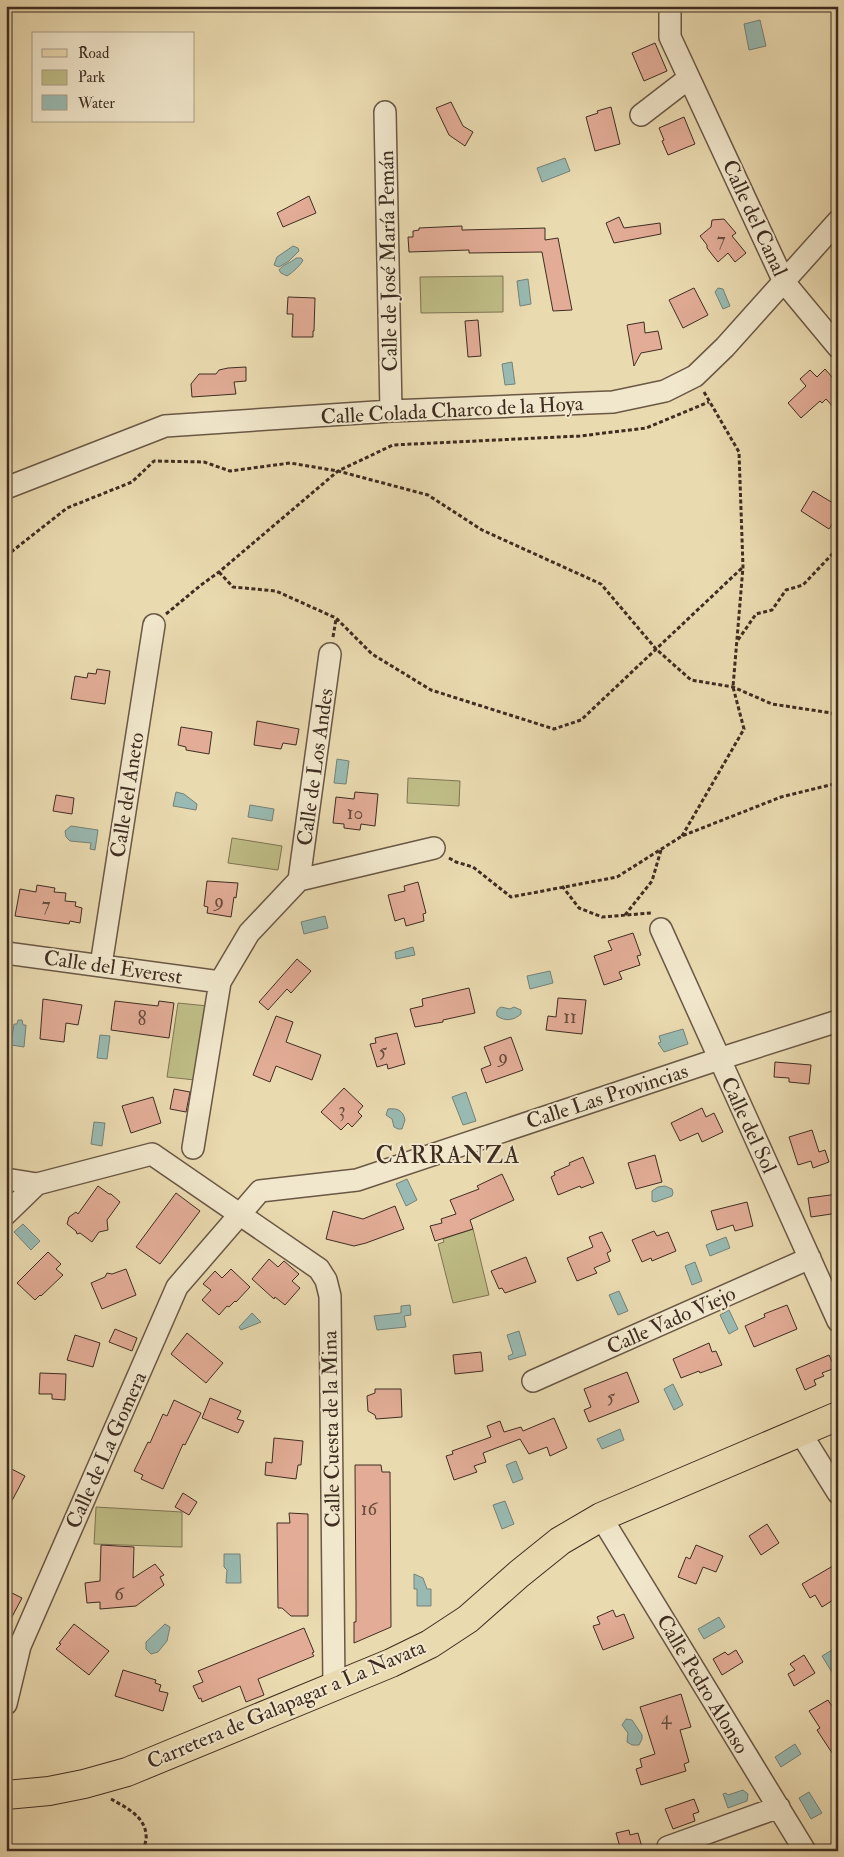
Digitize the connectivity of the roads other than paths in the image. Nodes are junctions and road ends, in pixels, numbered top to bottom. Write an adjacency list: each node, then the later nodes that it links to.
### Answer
1 (670, 6): 2 (street, Calle del Canal)
2 (689, 78): 4 (street); 6 (street, Calle del Canal)
3 (385, 112): 8 (street, Calle de José María Pemán)
4 (641, 115)
5 (838, 221): 6 (street, Calle Colada Charco de la Hoya)
6 (784, 282): 7 (street, Calle del Canal); 8 (street, Calle Colada Charco de la Hoya)
7 (837, 344)
8 (391, 411): 9 (street, Calle Colada Charco de la Hoya)
9 (6, 488)
10 (154, 625): 16 (street, Calle del Aneto)
11 (330, 654): 13 (street, Calle de Los Andes)
12 (434, 848): 13 (street, Calle de Los Andes)
13 (299, 880): 17 (street)
14 (656, 921): 19 (street, Calle del Sol)
15 (6, 953): 16 (street, Calle del Everest)
16 (101, 965): 17 (street, Calle del Everest)
17 (220, 982): 20 (street)
18 (838, 1021): 19 (street, Calle Las Provincias)
19 (719, 1059): 25 (street, Calle Las Provincias); 26 (street, Calle del Sol)
20 (193, 1148)
21 (6, 1179): 22 (street)
22 (37, 1184): 24 (street); 25 (street, Calle Cuesta de la Mina)
23 (6, 1189): 24 (street)
24 (7, 1213)
25 (240, 1214): 33 (street, Calle Cuesta de la Mina); 34 (street, Calle de La Gomera)
26 (810, 1258): 27 (street, Calle del Sol); 28 (street, Calle Vado Viejo)
27 (838, 1320)
28 (533, 1381)
29 (838, 1416): 30 (main road, Carretera de Galapagar a La Navata)
30 (800, 1432): 31 (street); 32 (main road, Carretera de Galapagar a La Navata)
31 (838, 1493)
32 (602, 1516): 33 (main road, Carretera de Galapagar a La Navata); 36 (street, Calle Pedro Alonso)
33 (334, 1687): 35 (main road, Carretera de Galapagar a La Navata)
34 (6, 1704)
35 (6, 1795)
36 (779, 1807): 37 (street); 38 (street, Calle Pedro Alonso)
37 (668, 1851)
38 (805, 1851)

